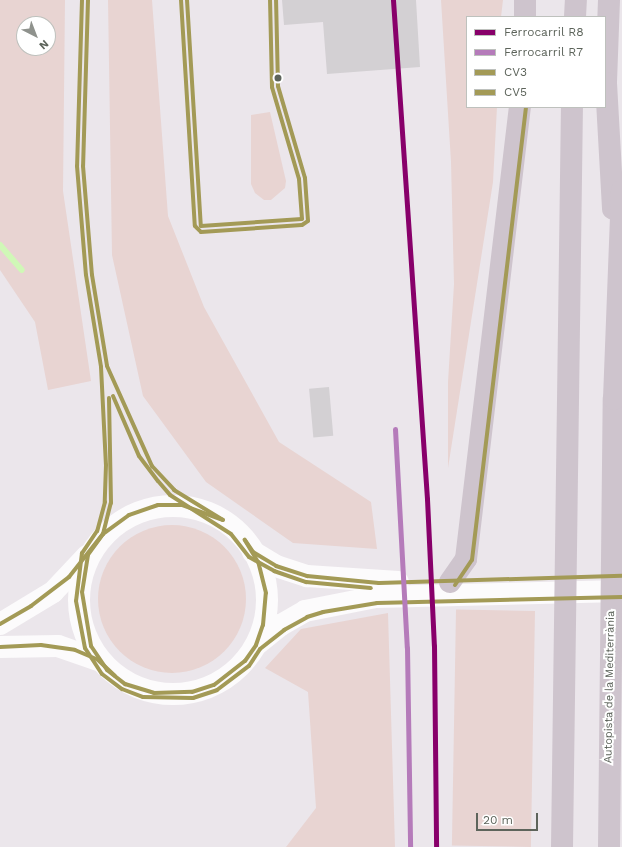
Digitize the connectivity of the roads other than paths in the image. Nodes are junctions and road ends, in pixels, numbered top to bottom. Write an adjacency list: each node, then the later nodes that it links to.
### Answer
1 (526, 0): 5 (highway)
2 (569, 0): 6 (highway)
3 (576, 0): 7 (highway)
4 (609, 0): 11 (highway)
5 (525, 16)
6 (570, 16)
7 (575, 16)
8 (520, 108): 15 (highway)
9 (572, 108): 22 (highway)
10 (622, 190): 11 (highway, Autopista de la Mediterrània)
11 (618, 290): 23 (highway, Autopista de la Mediterrània)
12 (253, 552): 13 (street); 16 (street); 19 (street)
13 (88, 555): 18 (street); 21 (street)
14 (622, 576): 15 (street)
15 (450, 582): 16 (street)
16 (378, 590): 17 (street); 19 (street)
17 (622, 591)
18 (0, 624)
19 (256, 646): 21 (street)
20 (0, 648): 21 (street)
21 (98, 660)
22 (562, 847)
23 (609, 847)

